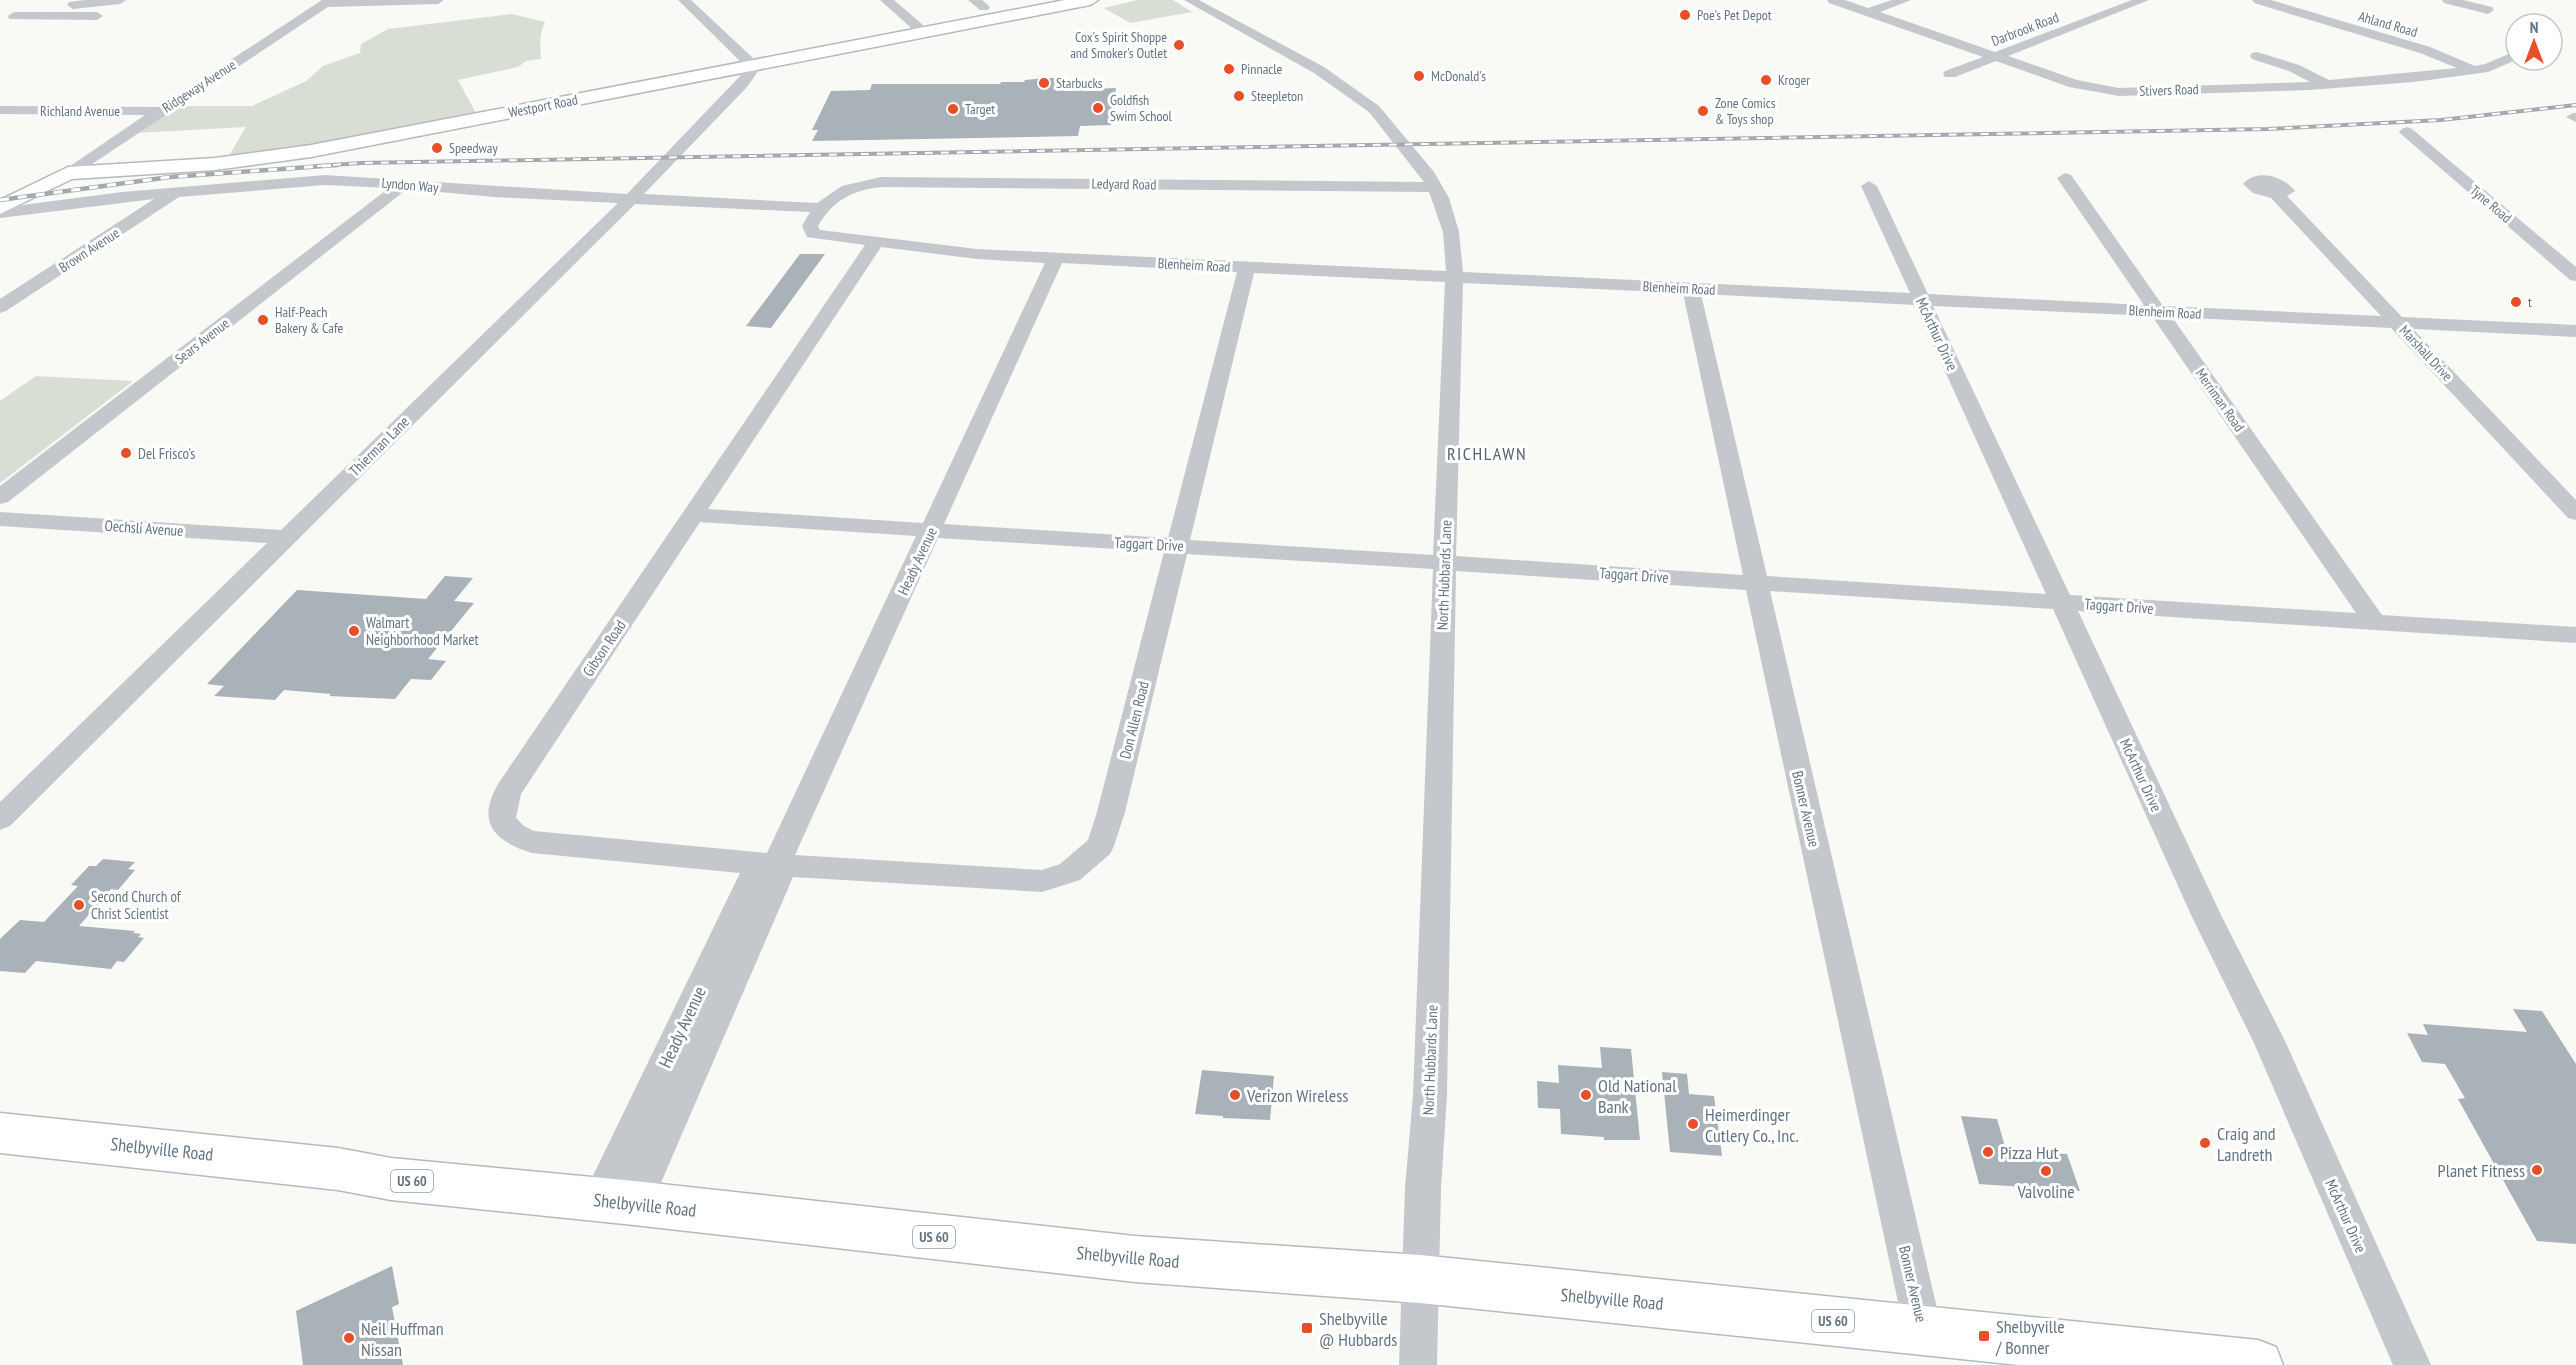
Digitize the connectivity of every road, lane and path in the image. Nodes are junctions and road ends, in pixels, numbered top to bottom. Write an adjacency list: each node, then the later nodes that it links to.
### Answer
1 (118, 0): 14 (street); 21 (street)
2 (438, 0): 12 (street)
3 (684, 0): 28 (street)
4 (907, 0): 13 (street)
5 (1090, 0): 23 (main road)
6 (1190, 0): 38 (street, North Hubbards Lane)
7 (1833, 0): 18 (street, Stivers Road)
8 (1905, 0): 18 (street)
9 (2144, 0): 16 (street, Darbrook Road)
10 (2258, 0): 27 (street, Ahland Road)
11 (2448, 0): 17 (street)
12 (328, 2): 32 (street, Ridgeway Avenue)
13 (888, 2): 23 (street)
14 (61, 3): 20 (street)
15 (2101, 3): 16 (street)
16 (2120, 9): 24 (street, Darbrook Road)
17 (2488, 10)
18 (1868, 12): 24 (street, Stivers Road)
19 (14, 16): 20 (street)
20 (44, 16): 21 (street)
21 (97, 16): 22 (street)
22 (73, 29)
23 (924, 32): 28 (main road)
24 (1996, 56): 29 (street, Darbrook Road); 30 (street, Stivers Road)
25 (2257, 56): 30 (street)
26 (2504, 61): 27 (street, Stivers Road)
27 (2474, 70): 30 (street, Stivers Road)
28 (747, 74): 34 (main road, Westport Road); 41 (street, Thierman Lane)
29 (1950, 74)
30 (2325, 84)
31 (0, 110): 32 (street, Richland Avenue)
32 (160, 111): 34 (street, Ridgeway Avenue)
33 (2407, 132): 48 (street, Tyne Road)
34 (68, 173): 42 (main road, Westport Road)
35 (2065, 178): 53 (street, Merriman Road)
36 (404, 184): 39 (street, Lyndon Way); 41 (street, Lyndon Way); 56 (street, Sears Avenue)
37 (1869, 186): 51 (street, McArthur Drive)
38 (1435, 187): 43 (street, Ledyard Road); 49 (street, North Hubbards Lane)
39 (177, 192): 44 (street, Lyndon Way); 52 (street, Brown Avenue)
40 (2276, 194): 54 (street, Marshall Drive)
41 (630, 199): 43 (street, Lyndon Way); 61 (street, Thierman Lane)
42 (0, 208)
43 (821, 208): 45 (street, Blenheim Road)
44 (0, 213)
45 (875, 243): 46 (street, Blenheim Road); 58 (street, Gibson Road)
46 (1056, 258): 47 (street, Blenheim Road); 60 (street, Heady Avenue)
47 (1247, 267): 49 (street, Blenheim Road); 62 (street, Don Allen Road)
48 (2576, 276)
49 (1455, 277): 50 (street, Blenheim Road); 63 (street, North Hubbards Lane)
50 (1691, 288): 51 (street, Blenheim Road); 64 (street, Bonner Avenue)
51 (1920, 300): 53 (street, Blenheim Road); 65 (street, McArthur Drive)
52 (0, 307)
53 (2157, 311): 54 (street, Blenheim Road); 66 (street, Merriman Road)
54 (2397, 322): 55 (street, Blenheim Road); 57 (street, Marshall Drive)
55 (2576, 331)
56 (0, 497)
57 (2576, 513)
58 (691, 515): 60 (street, Taggart Drive); 69 (street, Gibson Road)
59 (0, 519): 61 (street, Oechsli Avenue)
60 (931, 531): 62 (street, Taggart Drive); 69 (street, Heady Avenue)
61 (288, 537): 68 (street, Thierman Lane)
62 (1178, 546): 63 (street, Taggart Drive); 69 (street, Don Allen Road)
63 (1445, 562): 64 (street, Taggart Drive); 72 (street, North Hubbards Lane)
64 (1756, 584): 65 (street, Taggart Drive); 73 (street, Bonner Avenue)
65 (2062, 602): 66 (street, Taggart Drive); 76 (street, McArthur Drive)
66 (2375, 622): 67 (street, Taggart Drive)
67 (2576, 634)
68 (0, 819)
69 (776, 865): 71 (street, Heady Avenue)
70 (0, 1133): 71 (main road, Shelbyville Road / US 60)
71 (617, 1201): 72 (main road, Shelbyville Road / US 60)
72 (1420, 1279): 73 (main road, Shelbyville Road / US 60); 74 (street, North Hubbards Lane)
73 (1923, 1330): 75 (main road, Shelbyville Road / US 60)
74 (1418, 1365)
75 (2258, 1365)
76 (2412, 1365)

